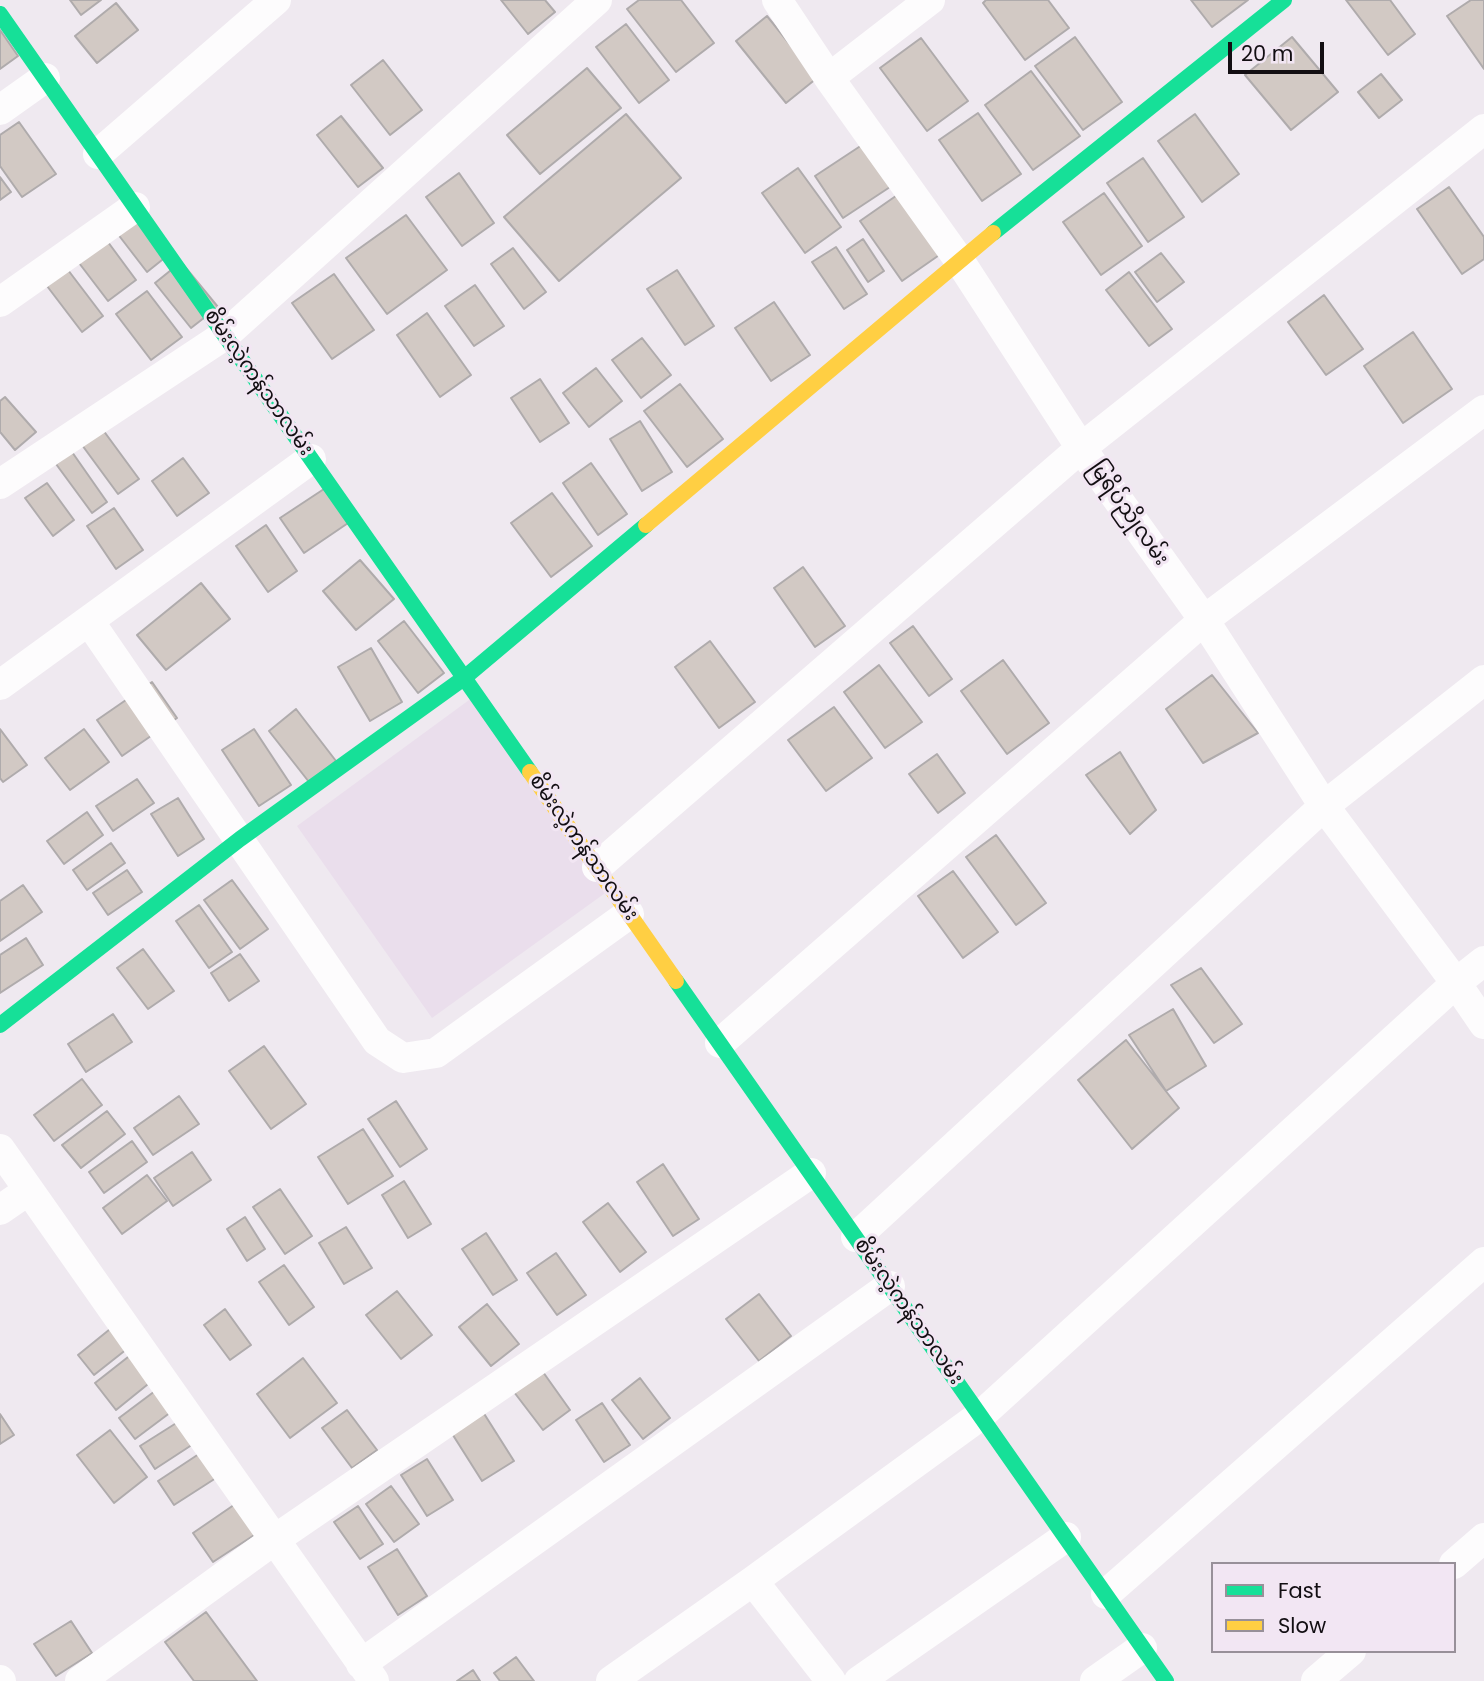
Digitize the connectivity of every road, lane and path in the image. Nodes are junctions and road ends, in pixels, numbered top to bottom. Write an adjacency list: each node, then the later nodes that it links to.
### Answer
1 (275, 0): 11 (street)
2 (597, 0): 15 (street)
3 (777, 0): 8 (street, မြရိပ်ညိုလမ်း)
4 (930, 0): 8 (street)
5 (1284, 0): 13 (street)
6 (0, 14): 7 (street, စိမ်းလဲ့ကန်သာလမ်း)
7 (45, 78): 9 (street); 11 (street, စိမ်းလဲ့ကန်သာလမ်း)
8 (829, 78): 13 (street, မြရိပ်ညိုလမ်း)
9 (0, 110)
10 (1484, 129): 17 (street)
11 (98, 154): 12 (street, စိမ်းလဲ့ကန်သာလမ်း)
12 (135, 207): 14 (street); 15 (street, စိမ်းလဲ့ကန်သာလမ်း)
13 (959, 260): 17 (street, မြရိပ်ညိုလမ်း); 22 (street)
14 (0, 302)
15 (225, 335): 18 (street, စိမ်းလဲ့ကန်သာလမ်း); 19 (street)
16 (1484, 410): 20 (street)
17 (1081, 448): 20 (street, မြရိပ်ညိုလမ်း); 27 (street)
18 (311, 459): 21 (street); 22 (street, စိမ်းလဲ့ကန်သာလမ်း)
19 (0, 484)
20 (1203, 620): 25 (street, မြရိပ်ညိုလမ်း); 33 (street)
21 (89, 621): 24 (street); 26 (street)
22 (464, 678): 26 (street); 27 (street, စိမ်းလဲ့ကန်သာလမ်း)
23 (1484, 680): 25 (street)
24 (0, 685)
25 (1324, 806): 30 (street, မြရိပ်ညိုလမ်း); 38 (street)
26 (240, 839): 28 (street); 32 (street)
27 (597, 867): 28 (street, စိမ်းလဲ့ကန်သာလမ်း)
28 (629, 914): 33 (street, စိမ်းလဲ့ကန်သာလမ်း)
29 (1484, 961): 30 (street)
30 (1456, 983): 31 (street, မြရိပ်ညိုလမ်း); 41 (street)
31 (1484, 1024)
32 (0, 1025)
33 (720, 1043): 35 (street, စိမ်းလဲ့ကန်သာလမ်း)
34 (0, 1149): 36 (street)
35 (811, 1173): 38 (street, စိမ်းလဲ့ကန်သာလမ်း); 44 (street)
36 (29, 1190): 37 (street); 44 (street)
37 (0, 1210)
38 (856, 1237): 40 (street, စိမ်းလဲ့ကန်သာလမ်း)
39 (1484, 1262): 47 (street)
40 (890, 1286): 41 (street, စိမ်းလဲ့ကန်သာလမ်း); 50 (street)
41 (981, 1415): 42 (street, စိမ်းလဲ့ကန်သာလမ်း); 46 (street)
42 (1066, 1537): 47 (street, စိမ်းလဲ့ကန်သာလမ်း); 54 (street)
43 (1484, 1538): 45 (street)
44 (274, 1540): 50 (street); 51 (street)
45 (1456, 1562)
46 (753, 1581): 52 (street); 53 (street)
47 (1105, 1594): 48 (street, စိမ်းလဲ့ကန်သာလမ်း)
48 (1142, 1648): 55 (street); 56 (street, စိမ်းလဲ့ကန်သာလမ်း)
49 (1349, 1653): 57 (street)
50 (368, 1672)
51 (80, 1681)
52 (611, 1681)
53 (831, 1681)
54 (859, 1681)
55 (1095, 1681)
56 (1166, 1681)
57 (1316, 1681)

